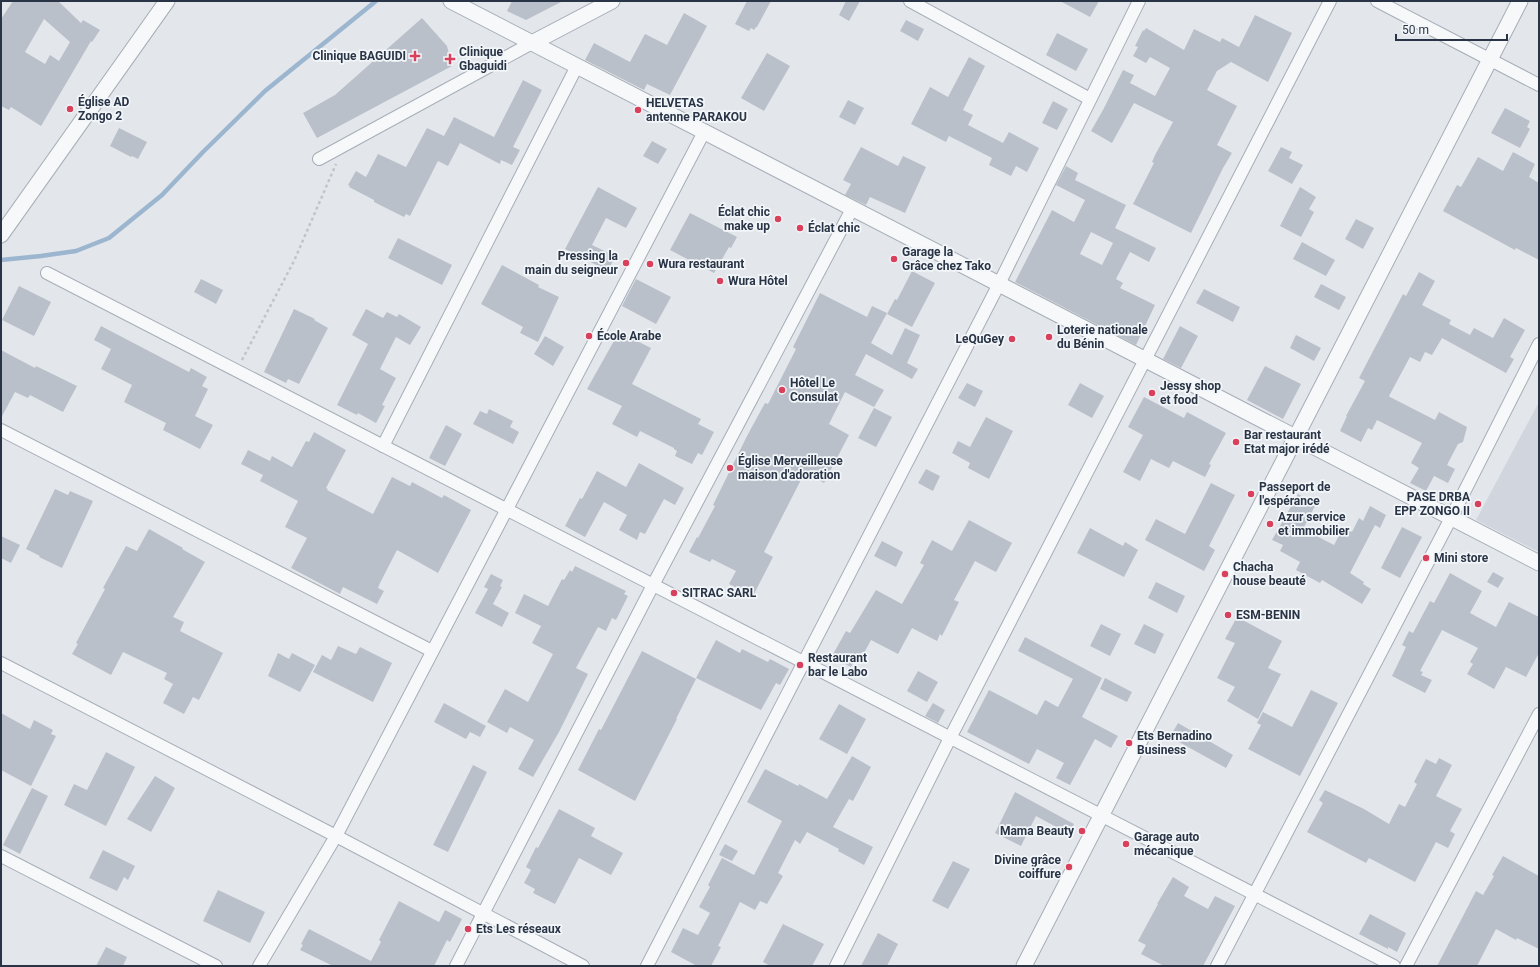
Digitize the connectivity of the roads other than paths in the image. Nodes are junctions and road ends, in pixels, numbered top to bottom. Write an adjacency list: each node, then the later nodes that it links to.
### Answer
1 (167, 1): 17 (street)
2 (450, 1): 9 (street)
3 (612, 1): 9 (street)
4 (910, 1): 13 (street)
5 (1139, 1): 13 (street)
6 (1330, 1): 21 (street)
7 (1377, 1): 10 (street)
8 (1520, 1): 10 (street)
9 (532, 43): 11 (street); 15 (street)
10 (1490, 59): 12 (street); 23 (street)
11 (577, 66): 14 (street); 24 (street)
12 (1539, 85)
13 (1090, 99): 19 (street)
14 (704, 132): 16 (street); 25 (street)
15 (319, 159)
16 (852, 209): 19 (street); 28 (street)
17 (1, 235)
18 (47, 273): 24 (street)
19 (999, 284): 21 (street); 30 (street)
20 (1539, 344): 26 (street)
21 (1145, 360): 23 (street); 33 (street)
22 (1, 430): 29 (street)
23 (1296, 438): 26 (street); 34 (street)
24 (383, 446): 25 (street)
25 (506, 510): 28 (street); 29 (street)
26 (1451, 518): 27 (street); 37 (street)
27 (1539, 563)
28 (653, 585): 30 (street); 38 (street)
29 (432, 651): 35 (street)
30 (803, 662): 33 (street); 43 (street)
31 (1, 663): 35 (street)
32 (1539, 714): 48 (street)
33 (950, 738): 34 (street); 44 (street)
34 (1101, 815): 37 (street); 45 (street)
35 (336, 836): 38 (street); 40 (street)
36 (1, 856): 39 (street)
37 (1254, 894): 46 (street); 47 (street)
38 (484, 913): 41 (street); 42 (street)
39 (216, 966)
40 (259, 966)
41 (456, 966)
42 (584, 966)
43 (647, 966)
44 (836, 966)
45 (1024, 966)
46 (1217, 966)
47 (1394, 966)
48 (1406, 966)

